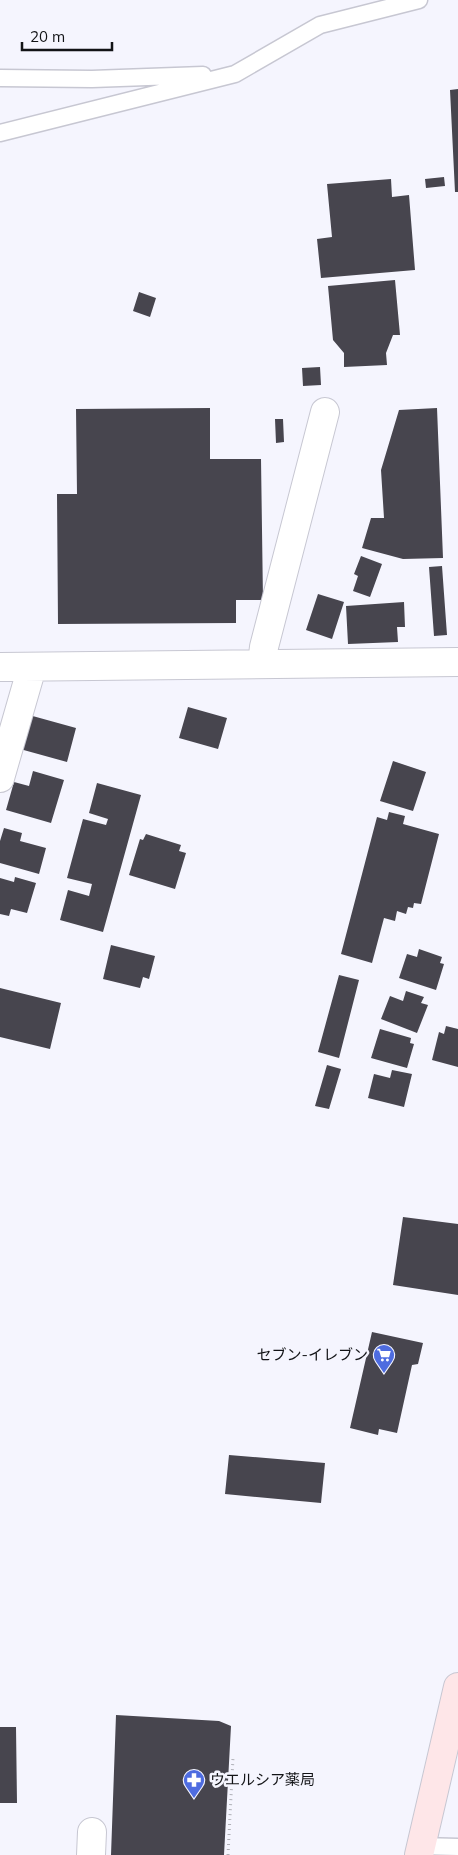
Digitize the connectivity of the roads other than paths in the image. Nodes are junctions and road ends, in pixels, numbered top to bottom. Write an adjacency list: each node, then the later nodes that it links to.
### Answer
1 (419, 0): 2 (lane)
2 (235, 74): 3 (lane); 4 (lane)
3 (0, 78)
4 (0, 133)
5 (325, 412): 7 (street)
6 (458, 662): 7 (street)
7 (262, 664): 9 (street)
8 (0, 667): 9 (street)
9 (32, 667): 10 (street)
10 (0, 778)
11 (458, 1687): 13 (street)
12 (458, 1847): 13 (lane)
13 (420, 1850)

